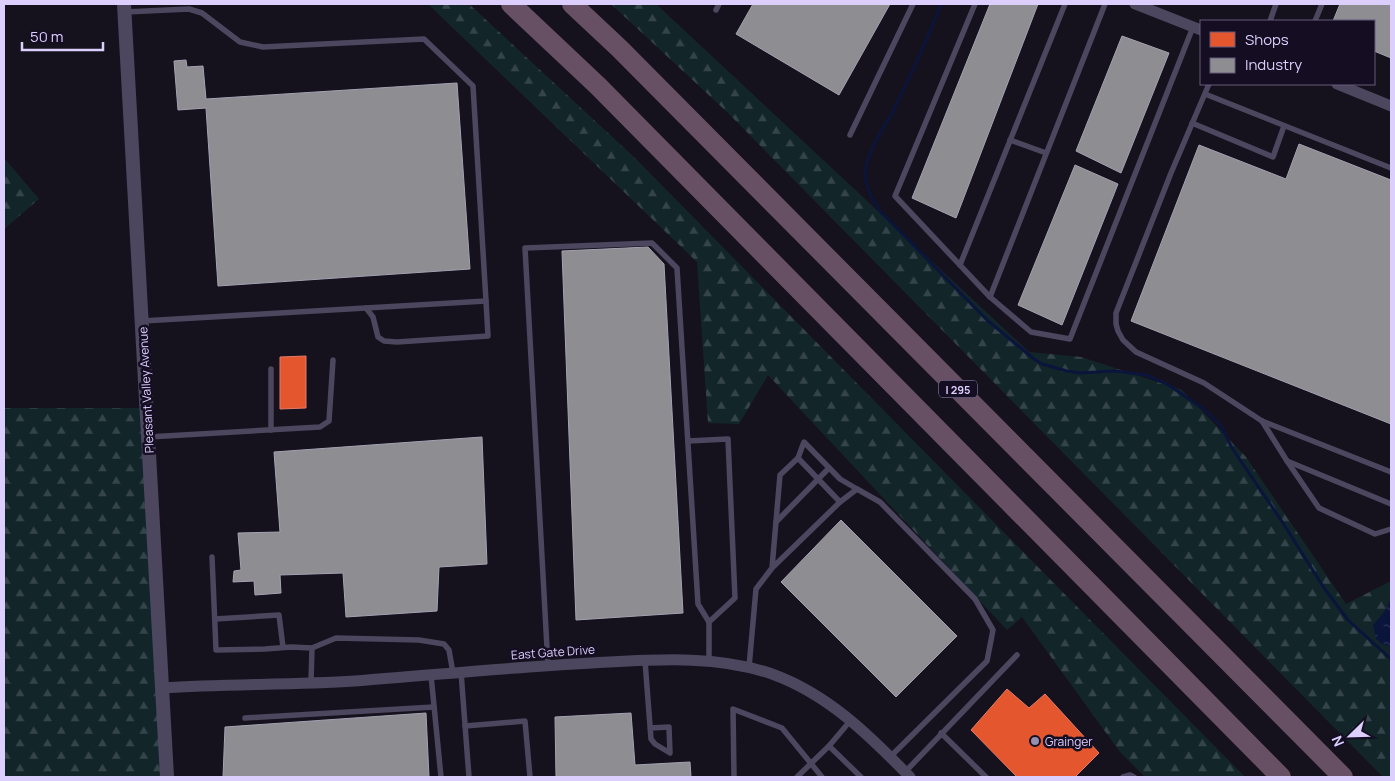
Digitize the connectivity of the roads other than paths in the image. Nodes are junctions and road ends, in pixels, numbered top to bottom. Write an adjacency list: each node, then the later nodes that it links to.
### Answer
1 (511, 4): 83 (highway)
2 (572, 4): 84 (highway, I 295)
3 (719, 4): 12 (lane)
4 (913, 4): 22 (lane)
5 (975, 4): 26 (lane)
6 (1065, 4): 23 (lane)
7 (1105, 4): 24 (lane)
8 (1135, 4): 15 (street)
9 (1276, 4): 13 (lane)
10 (1322, 4): 14 (lane)
11 (124, 8): 28 (lane); 30 (street, Pleasant Valley Avenue)
12 (716, 10)
13 (1270, 20)
14 (1315, 20)
15 (1197, 28): 27 (lane)
16 (1209, 85): 18 (lane)
17 (1339, 85): 19 (street)
18 (1205, 94): 20 (lane); 21 (lane)
19 (1391, 106)
20 (1192, 123): 21 (lane); 33 (lane)
21 (1284, 126): 25 (lane)
22 (850, 135)
23 (1010, 140): 24 (lane); 26 (lane)
24 (1046, 154): 27 (lane)
25 (1391, 168)
26 (960, 265): 27 (lane)
27 (990, 297)
28 (486, 301): 29 (lane); 29 (lane)
29 (366, 308): 30 (lane)
30 (142, 321): 35 (street, Pleasant Valley Avenue)
31 (333, 360): 34 (lane)
32 (271, 369): 34 (lane)
33 (1262, 421): 38 (lane); 40 (lane)
34 (271, 430): 35 (lane)
35 (148, 437): 61 (street, Pleasant Valley Avenue)
36 (688, 441): 50 (lane); 50 (lane); 56 (lane)
37 (798, 458): 39 (lane); 41 (lane); 45 (lane)
38 (1287, 461): 44 (lane); 46 (lane)
39 (829, 468): 41 (lane); 42 (lane)
40 (1391, 472)
41 (818, 479): 43 (lane); 45 (lane)
42 (858, 489): 43 (lane); 69 (lane)
43 (840, 502): 48 (lane)
44 (1391, 504)
45 (776, 522): 48 (lane)
46 (1391, 529)
47 (212, 557): 49 (lane)
48 (772, 568): 57 (lane)
49 (215, 619): 51 (lane); 51 (lane)
50 (709, 622): 55 (lane)
51 (283, 647): 52 (lane)
52 (312, 648): 58 (lane); 60 (lane)
53 (1017, 655): 67 (lane)
54 (646, 661): 55 (street, East Gate Drive); 56 (street, East Gate Drive); 66 (lane)
55 (709, 662): 57 (street, East Gate Drive)
56 (548, 666): 58 (street, East Gate Drive)
57 (749, 667): 64 (street, East Gate Drive)
58 (457, 673): 59 (street, East Gate Drive); 65 (lane)
59 (431, 675): 60 (street, East Gate Drive); 62 (lane)
60 (311, 682): 61 (street, East Gate Drive)
61 (162, 688): 72 (street, Pleasant Valley Avenue)
62 (434, 707): 63 (lane); 73 (lane)
63 (245, 718)
64 (851, 720): 68 (lane); 69 (street, East Gate Drive)
65 (465, 726): 74 (lane); 75 (lane)
66 (650, 728): 66 (lane)
67 (941, 733): 71 (lane); 80 (lane)
68 (829, 746): 70 (lane); 79 (lane)
69 (890, 757): 71 (street, East Gate Drive)
70 (810, 764): 76 (lane); 77 (lane); 78 (lane)
71 (908, 774)
72 (167, 777)
73 (441, 777)
74 (469, 777)
75 (530, 777)
76 (734, 777)
77 (798, 777)
78 (822, 777)
79 (861, 777)
80 (986, 777)
81 (1123, 777): 82 (lane)
82 (1134, 777)
83 (1281, 777)
84 (1342, 777)

